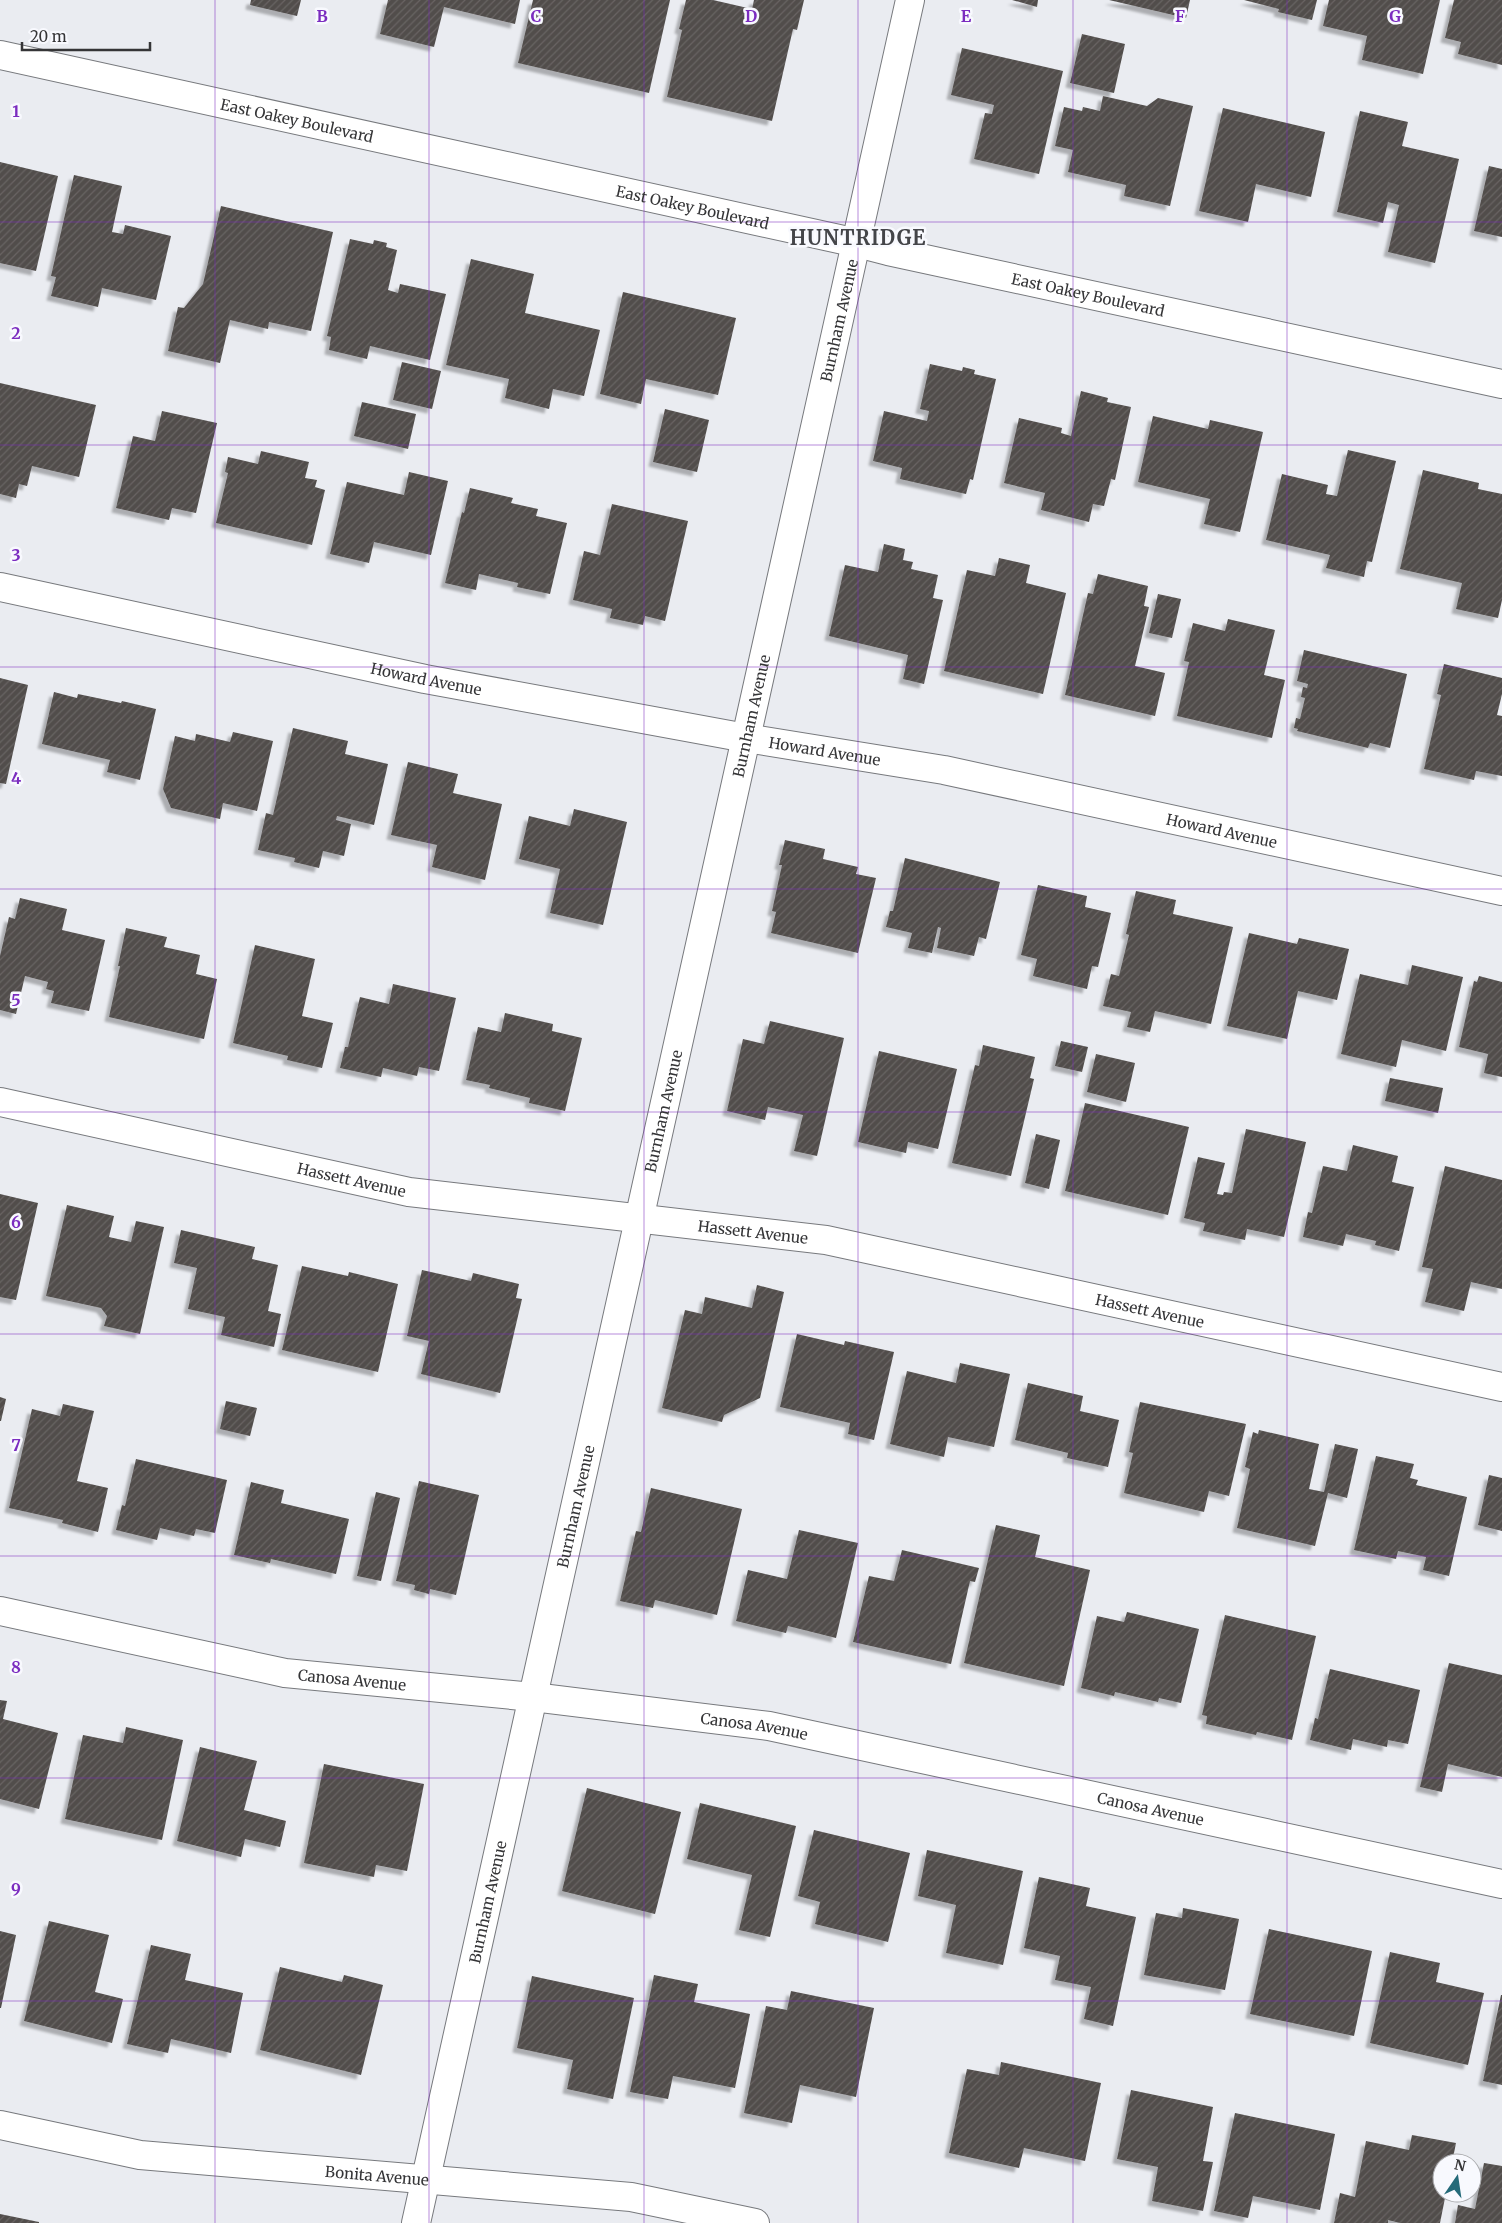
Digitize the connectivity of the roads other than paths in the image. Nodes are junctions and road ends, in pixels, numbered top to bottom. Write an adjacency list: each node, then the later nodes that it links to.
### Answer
1 (910, 0): 3 (street, Burnham Avenue)
2 (0, 55): 3 (street, East Oakey Boulevard)
3 (857, 243): 4 (street, East Oakey Boulevard); 6 (street, Burnham Avenue)
4 (1502, 384)
5 (0, 587): 6 (street, Howard Avenue)
6 (746, 738): 7 (street, Howard Avenue); 9 (street, Burnham Avenue)
7 (1502, 891)
8 (0, 1102): 9 (street, Hassett Avenue)
9 (639, 1218): 10 (street, Hassett Avenue); 12 (street, Burnham Avenue)
10 (1502, 1387)
11 (0, 1611): 12 (street, Canosa Avenue)
12 (532, 1697): 13 (street, Canosa Avenue); 15 (street, Burnham Avenue)
13 (1502, 1884)
14 (0, 2125): 15 (street, Bonita Avenue)
15 (425, 2180): 16 (street, Burnham Avenue); 17 (street, Bonita Avenue)
16 (416, 2223)
17 (755, 2223)

